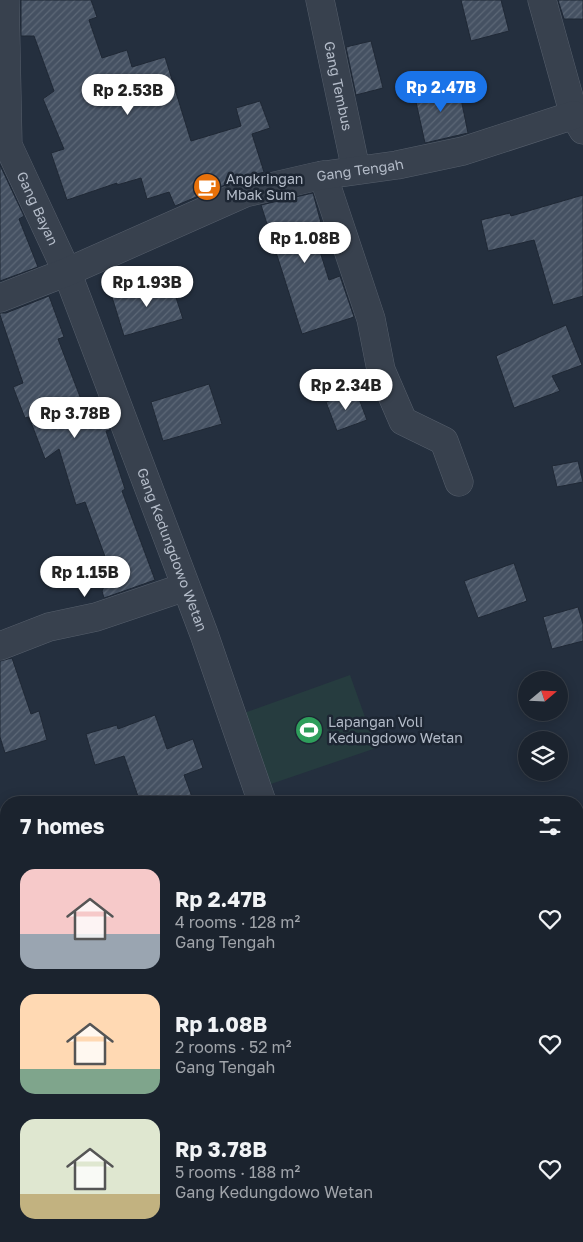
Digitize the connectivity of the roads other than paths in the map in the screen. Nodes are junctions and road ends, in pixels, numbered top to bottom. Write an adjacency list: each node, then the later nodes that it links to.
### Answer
1 (5, 0): 5 (street)
2 (320, 0): 6 (street, Gang Tembus)
3 (542, 0): 4 (street)
4 (579, 123): 6 (street, Gang Tengah)
5 (4, 146): 8 (street, Gang Bayan)
6 (356, 170): 7 (street, Gang Tengah)
7 (323, 175): 8 (street, Gang Tengah); 10 (street)
8 (67, 272): 9 (street, Gang Tengah); 11 (street, Gang Kedungdowo Wetan)
9 (0, 298)
10 (459, 482)
11 (185, 587): 12 (street); 13 (street, Gang Kedungdowo Wetan)
12 (0, 646)
13 (260, 796)

